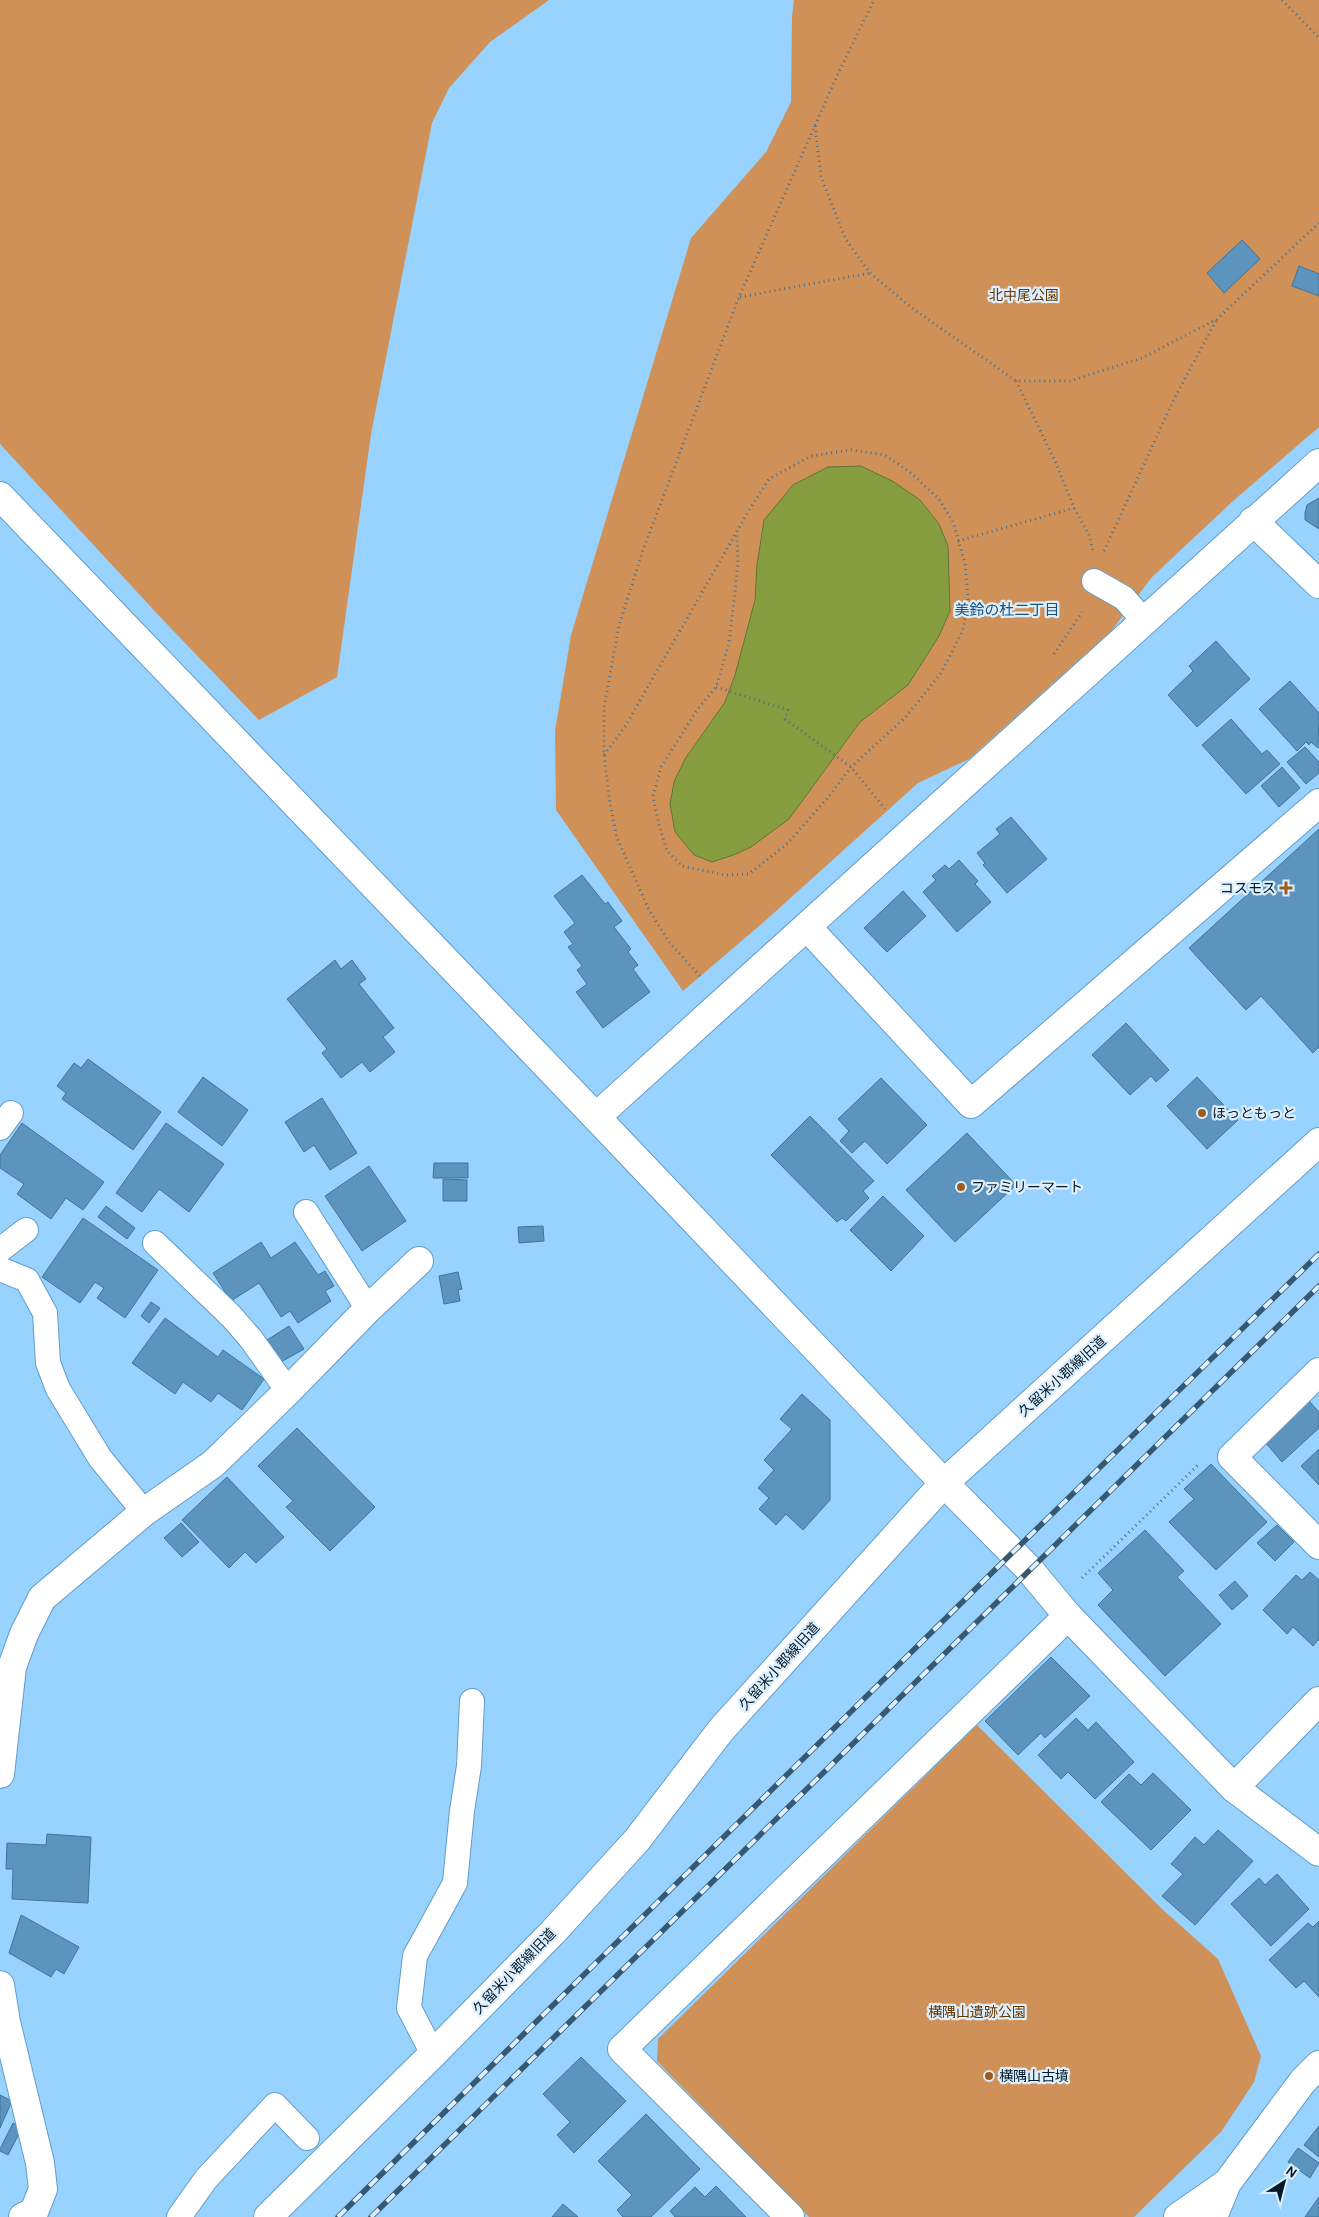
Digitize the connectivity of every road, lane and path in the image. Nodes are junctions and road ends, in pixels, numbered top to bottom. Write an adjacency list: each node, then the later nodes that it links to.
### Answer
1 (874, 0): 4 (path)
2 (1282, 0): 3 (path)
3 (1319, 38)
4 (815, 125): 6 (path); 7 (path)
5 (1319, 224): 8 (path)
6 (870, 273): 7 (path); 9 (path)
7 (739, 298): 21 (path)
8 (1217, 319): 9 (path); 16 (path)
9 (1016, 381): 12 (path)
10 (1319, 463): 13 (street)
11 (0, 496): 27 (street)
12 (1074, 508): 15 (path); 16 (path)
13 (1253, 521): 17 (street); 18 (street)
14 (737, 533): 15 (path); 20 (path); 21 (path)
15 (958, 541): 22 (path)
16 (1095, 573): 18 (lane); 19 (path)
17 (1319, 584)
18 (1144, 621): 25 (street)
19 (1051, 658)
20 (716, 687): 22 (path); 22 (path)
21 (604, 756): 26 (path)
22 (851, 767): 24 (path)
23 (1319, 803): 25 (street)
24 (889, 813)
25 (807, 927): 27 (street)
26 (702, 978)
27 (596, 1117): 39 (street)
28 (1319, 1142): 39 (street, 久留米小郡線旧道)
29 (306, 1212): 35 (lane)
30 (26, 1230): 32 (lane)
31 (155, 1243): 37 (lane)
32 (0, 1250)
33 (419, 1261): 35 (street)
34 (0, 1269): 40 (lane)
35 (368, 1309): 37 (street)
36 (1319, 1372): 41 (street)
37 (288, 1391): 40 (street)
38 (1204, 1459): 42 (path)
39 (944, 1483): 43 (street); 50 (street, 久留米小郡線旧道)
40 (144, 1512): 46 (street)
41 (1319, 1545)
42 (1078, 1582)
43 (1068, 1616): 47 (street); 57 (street)
44 (472, 1701): 50 (lane)
45 (1319, 1701): 47 (street)
46 (0, 1774)
47 (1234, 1788): 48 (street)
48 (1319, 1852)
49 (0, 1985): 54 (street)
50 (433, 2054): 56 (street, 久留米小郡線旧道)
51 (1319, 2064): 53 (street)
52 (307, 2138): 55 (lane)
53 (1227, 2183): 58 (street); 59 (street)
54 (32, 2215)
55 (179, 2217)
56 (268, 2217)
57 (790, 2217)
58 (1178, 2217)
59 (1213, 2217)

